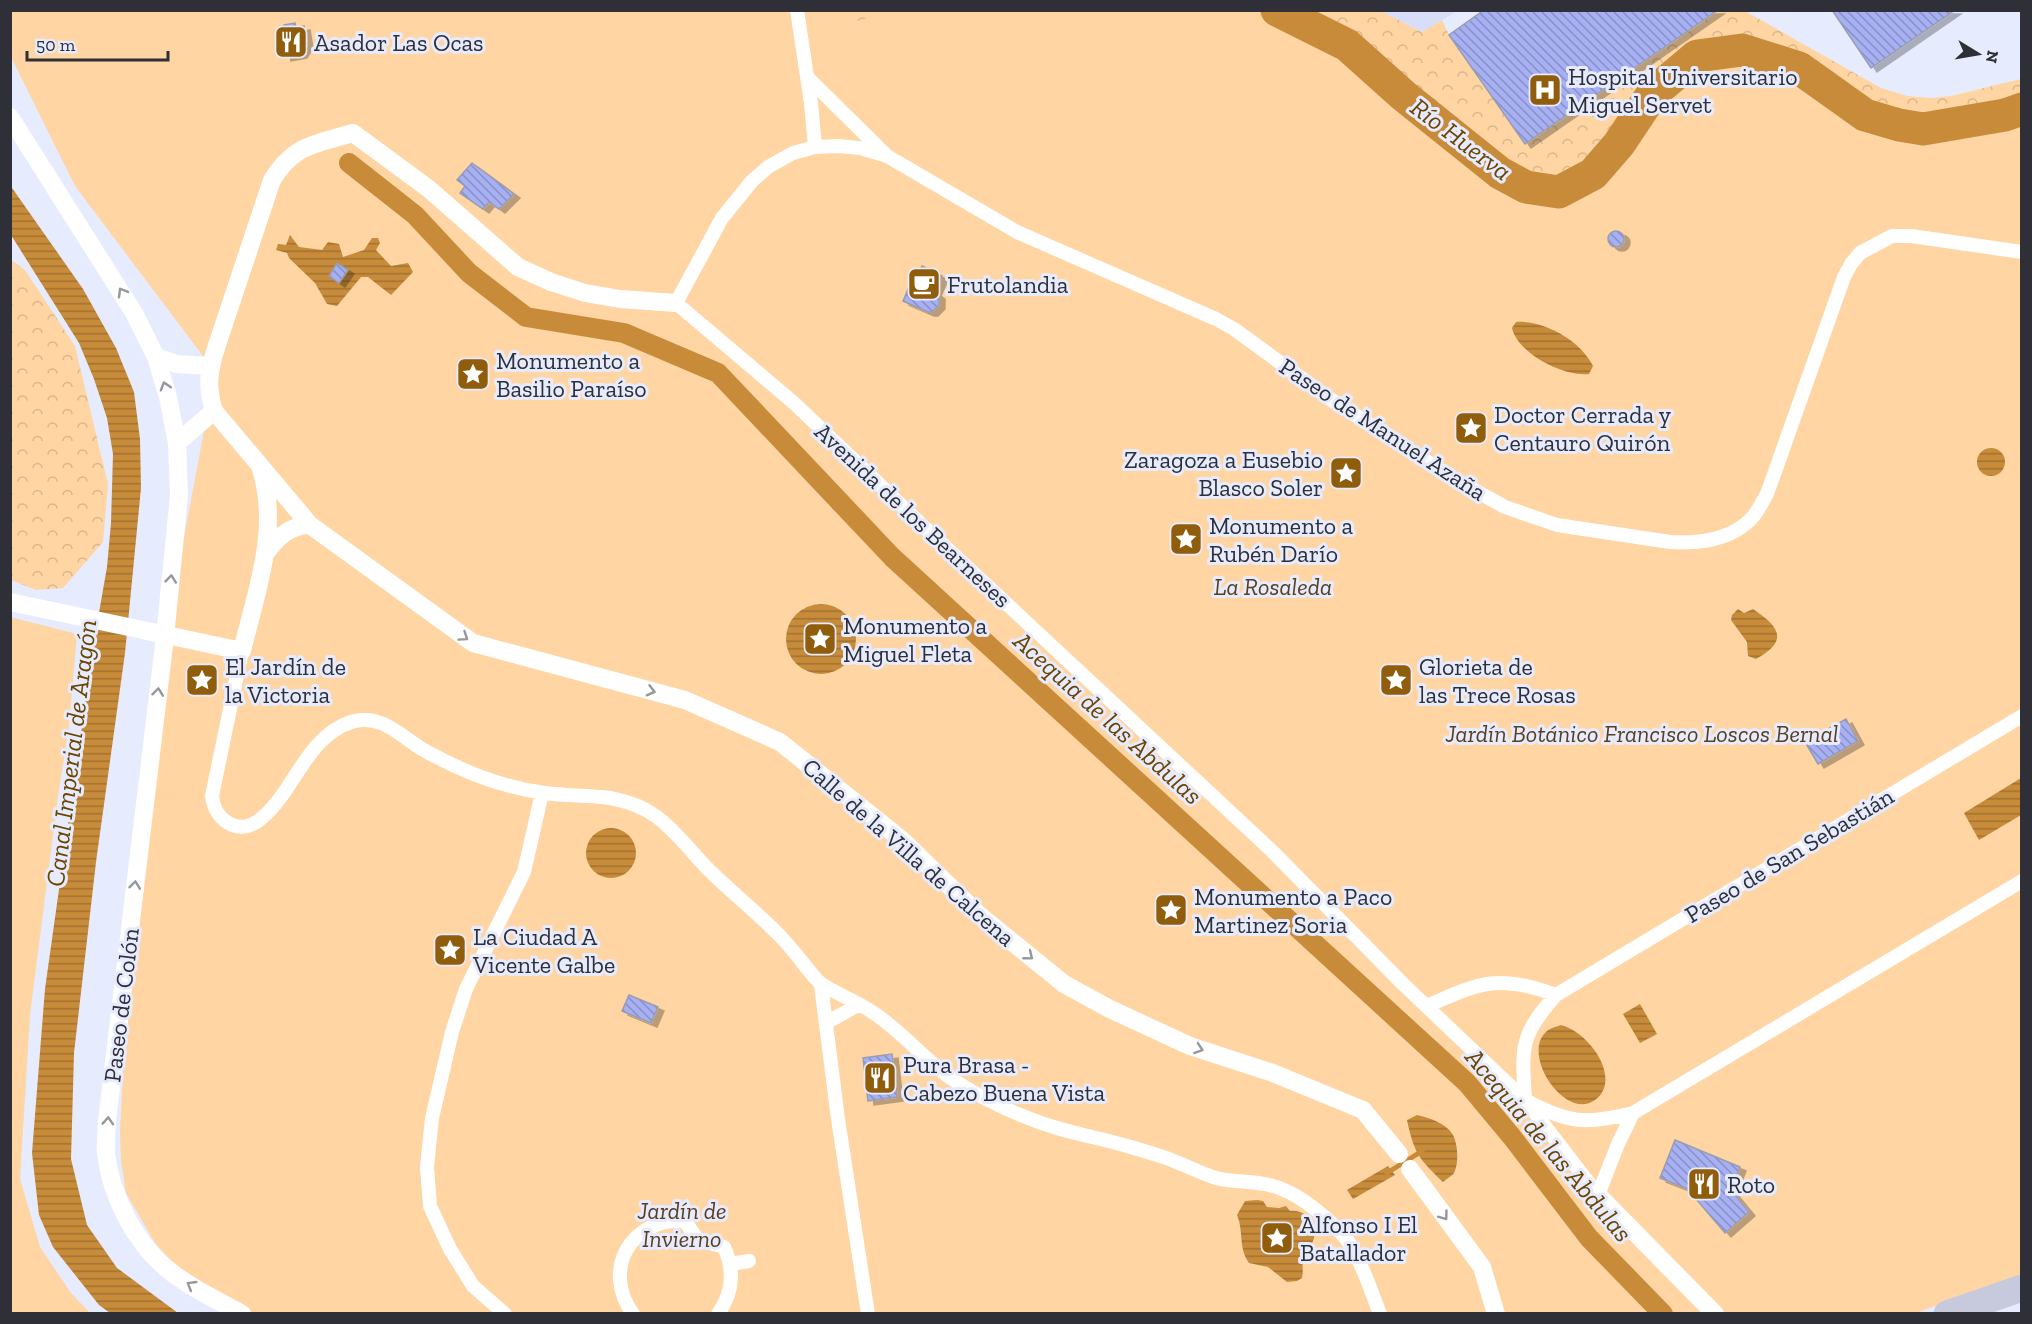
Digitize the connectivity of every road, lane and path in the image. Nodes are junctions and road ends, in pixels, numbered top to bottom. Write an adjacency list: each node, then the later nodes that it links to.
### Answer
1 (797, 10): 2 (street)
2 (807, 77): 4 (street); 5 (street)
3 (10, 117): 8 (street, Paseo de Colón, one-way to 3)
4 (815, 147): 5 (street, Paseo de Manuel Azaña); 7 (street, Paseo de Manuel Azaña)
5 (887, 156): 6 (street, Paseo de Manuel Azaña)
6 (2022, 252)
7 (676, 303): 9 (street); 23 (street, Avenida de los Bearneses)
8 (156, 357): 9 (street); 11 (street, Paseo de Colón, one-way to 8)
9 (210, 366): 10 (street)
10 (214, 411): 11 (street); 12 (street)
11 (177, 443): 35 (street, Paseo de Colón, one-way to 11)
12 (260, 465): 13 (street, Calle de la Villa de Calcena); 14 (street)
13 (310, 525): 14 (street); 27 (street, Calle de la Villa de Calcena, one-way to 27)
14 (266, 553): 16 (street)
15 (10, 602): 16 (street)
16 (242, 651): 18 (street)
17 (2022, 716): 21 (street, Paseo de San Sebastián)
18 (542, 793): 20 (street); 36 (street)
19 (2022, 881): 26 (street)
20 (821, 985): 22 (street); 24 (street)
21 (1556, 995): 23 (street); 25 (street, Paseo de San Sebastián)
22 (858, 1005): 24 (street); 40 (street)
23 (1427, 1006): 25 (street, Avenida de los Bearneses)
24 (826, 1023): 39 (street)
25 (1525, 1100): 26 (street); 29 (street, Avenida de los Bearneses)
26 (1633, 1113): 29 (street)
27 (1399, 1154)
28 (1410, 1169): 41 (street, one-way to 41)
29 (1598, 1195): 42 (street, Avenida de los Bearneses)
30 (654, 1210): 31 (street)
31 (665, 1221): 33 (street); 37 (street)
32 (749, 1261): 33 (street)
33 (730, 1263): 38 (street)
34 (2022, 1288): 43 (main road)
35 (242, 1314)
36 (505, 1314)
37 (633, 1314)
38 (717, 1314)
39 (868, 1314)
40 (1380, 1314)
41 (1496, 1314)
42 (1715, 1314)
43 (1947, 1314)

